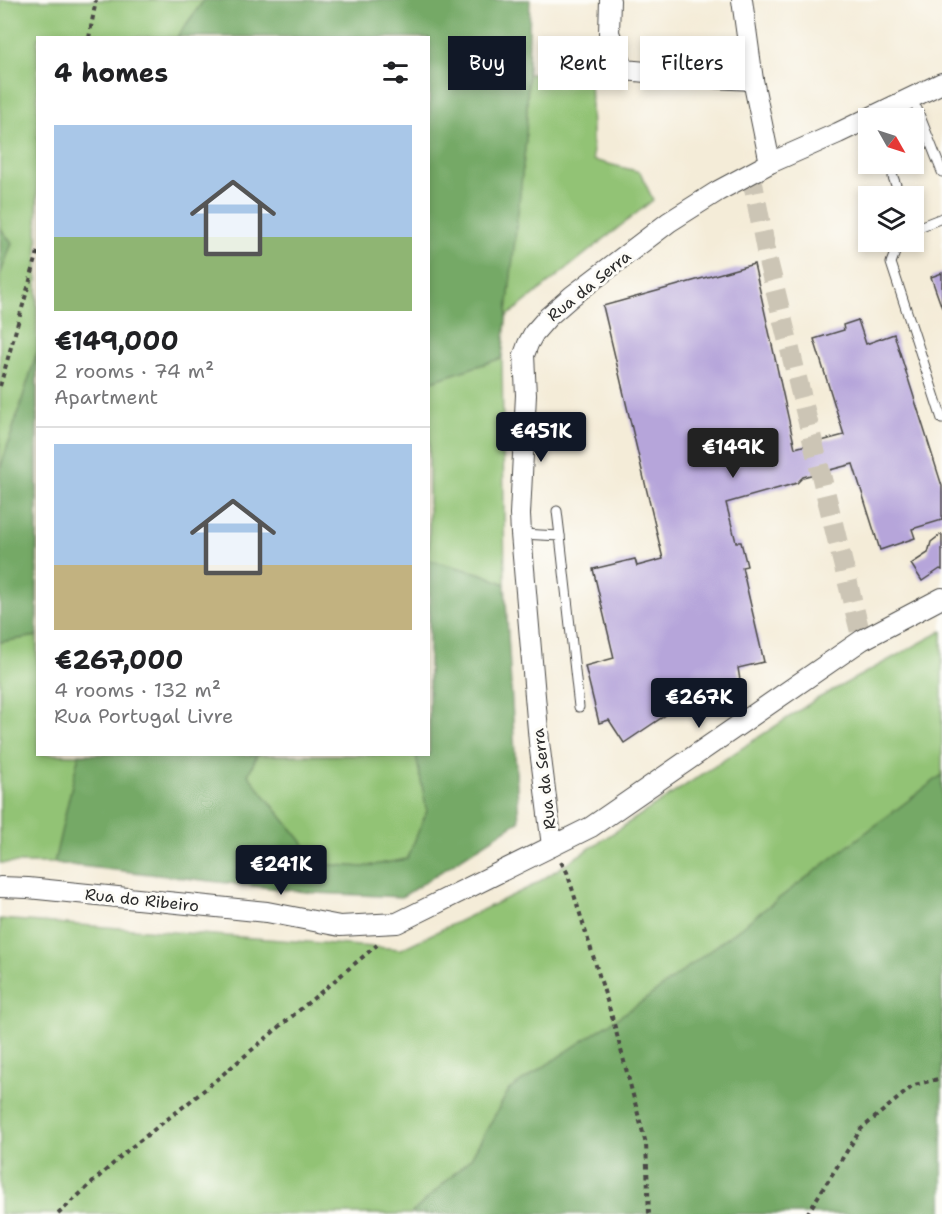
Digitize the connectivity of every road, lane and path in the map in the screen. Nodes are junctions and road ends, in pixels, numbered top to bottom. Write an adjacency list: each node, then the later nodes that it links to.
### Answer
1 (96, 0): 4 (path)
2 (610, 0): 5 (street)
3 (742, 0): 5 (street)
4 (89, 36)
5 (753, 80): 8 (street)
6 (942, 83): 8 (street, Rua da Serra)
7 (924, 127): 9 (lane)
8 (770, 163): 19 (street, Rua da Serra)
9 (942, 172)
10 (893, 177): 11 (lane)
11 (896, 186)
12 (942, 218): 13 (lane)
13 (924, 225)
14 (895, 252): 17 (lane)
15 (36, 259): 16 (path)
16 (0, 386)
17 (942, 419)
18 (557, 511): 20 (lane)
19 (520, 534): 20 (lane); 23 (street, Rua da Serra)
20 (560, 536): 22 (lane)
21 (942, 598): 23 (street, Rua do Ribeiro)
22 (579, 707)
23 (552, 846): 25 (street, Rua do Ribeiro); 28 (path)
24 (0, 887): 25 (street, Rua do Ribeiro)
25 (384, 924): 27 (path)
26 (942, 1078): 29 (path)
27 (58, 1214)
28 (649, 1214)
29 (807, 1214)

